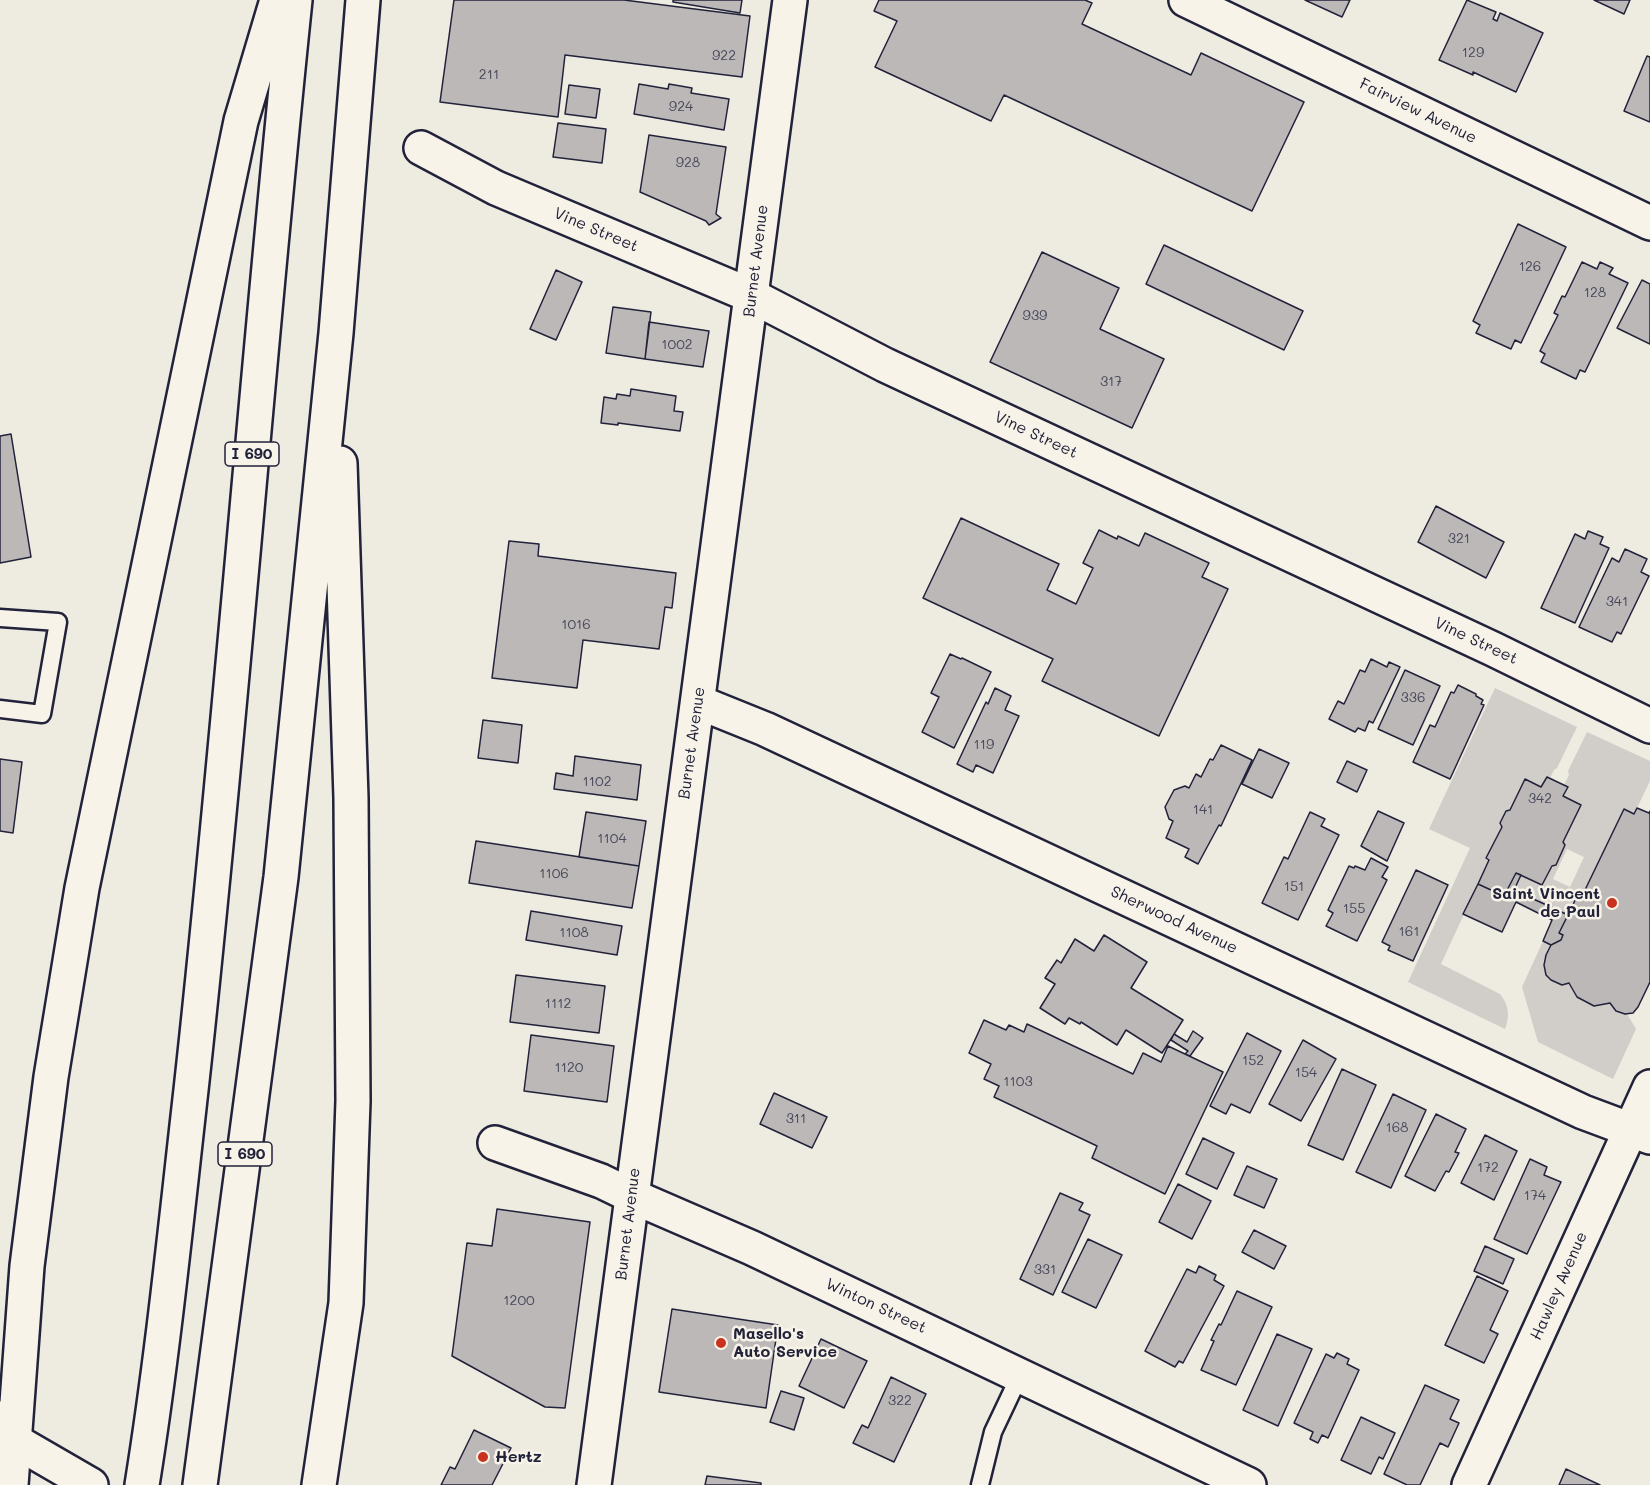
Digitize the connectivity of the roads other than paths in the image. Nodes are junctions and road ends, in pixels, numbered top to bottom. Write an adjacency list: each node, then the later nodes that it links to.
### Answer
1 (277, 0): 18 (main road)
2 (295, 0): 24 (main road, I 690)
3 (363, 0): 9 (main road, I 690)
4 (790, 0): 8 (main road, Burnet Avenue)
5 (1186, 0): 7 (main road, Fairview Avenue)
6 (421, 148): 8 (main road, Vine Street)
7 (1650, 223)
8 (752, 296): 11 (main road, Burnet Avenue); 13 (main road, Vine Street)
9 (336, 333): 25 (main road, I 690); 26 (main road)
10 (0, 618): 12 (lane)
11 (698, 702): 15 (main road, Sherwood Avenue); 17 (main road, Burnet Avenue)
12 (0, 708)
13 (1650, 726)
14 (1650, 1088): 15 (main road, Hawley Avenue)
15 (1640, 1134): 30 (main road, Hawley Avenue)
16 (495, 1143): 17 (main road, Winton Street)
17 (632, 1196): 20 (main road, Winton Street); 27 (main road, Burnet Avenue)
18 (27, 1266): 19 (main road); 21 (main road)
19 (0, 1295)
20 (1020, 1375): 28 (lane); 29 (main road, Winton Street)
21 (5, 1433): 22 (main road); 23 (main road)
22 (11, 1485)
23 (91, 1485)
24 (142, 1485)
25 (201, 1485)
26 (319, 1485)
27 (594, 1485)
28 (980, 1485)
29 (1249, 1485)
30 (1469, 1485)

